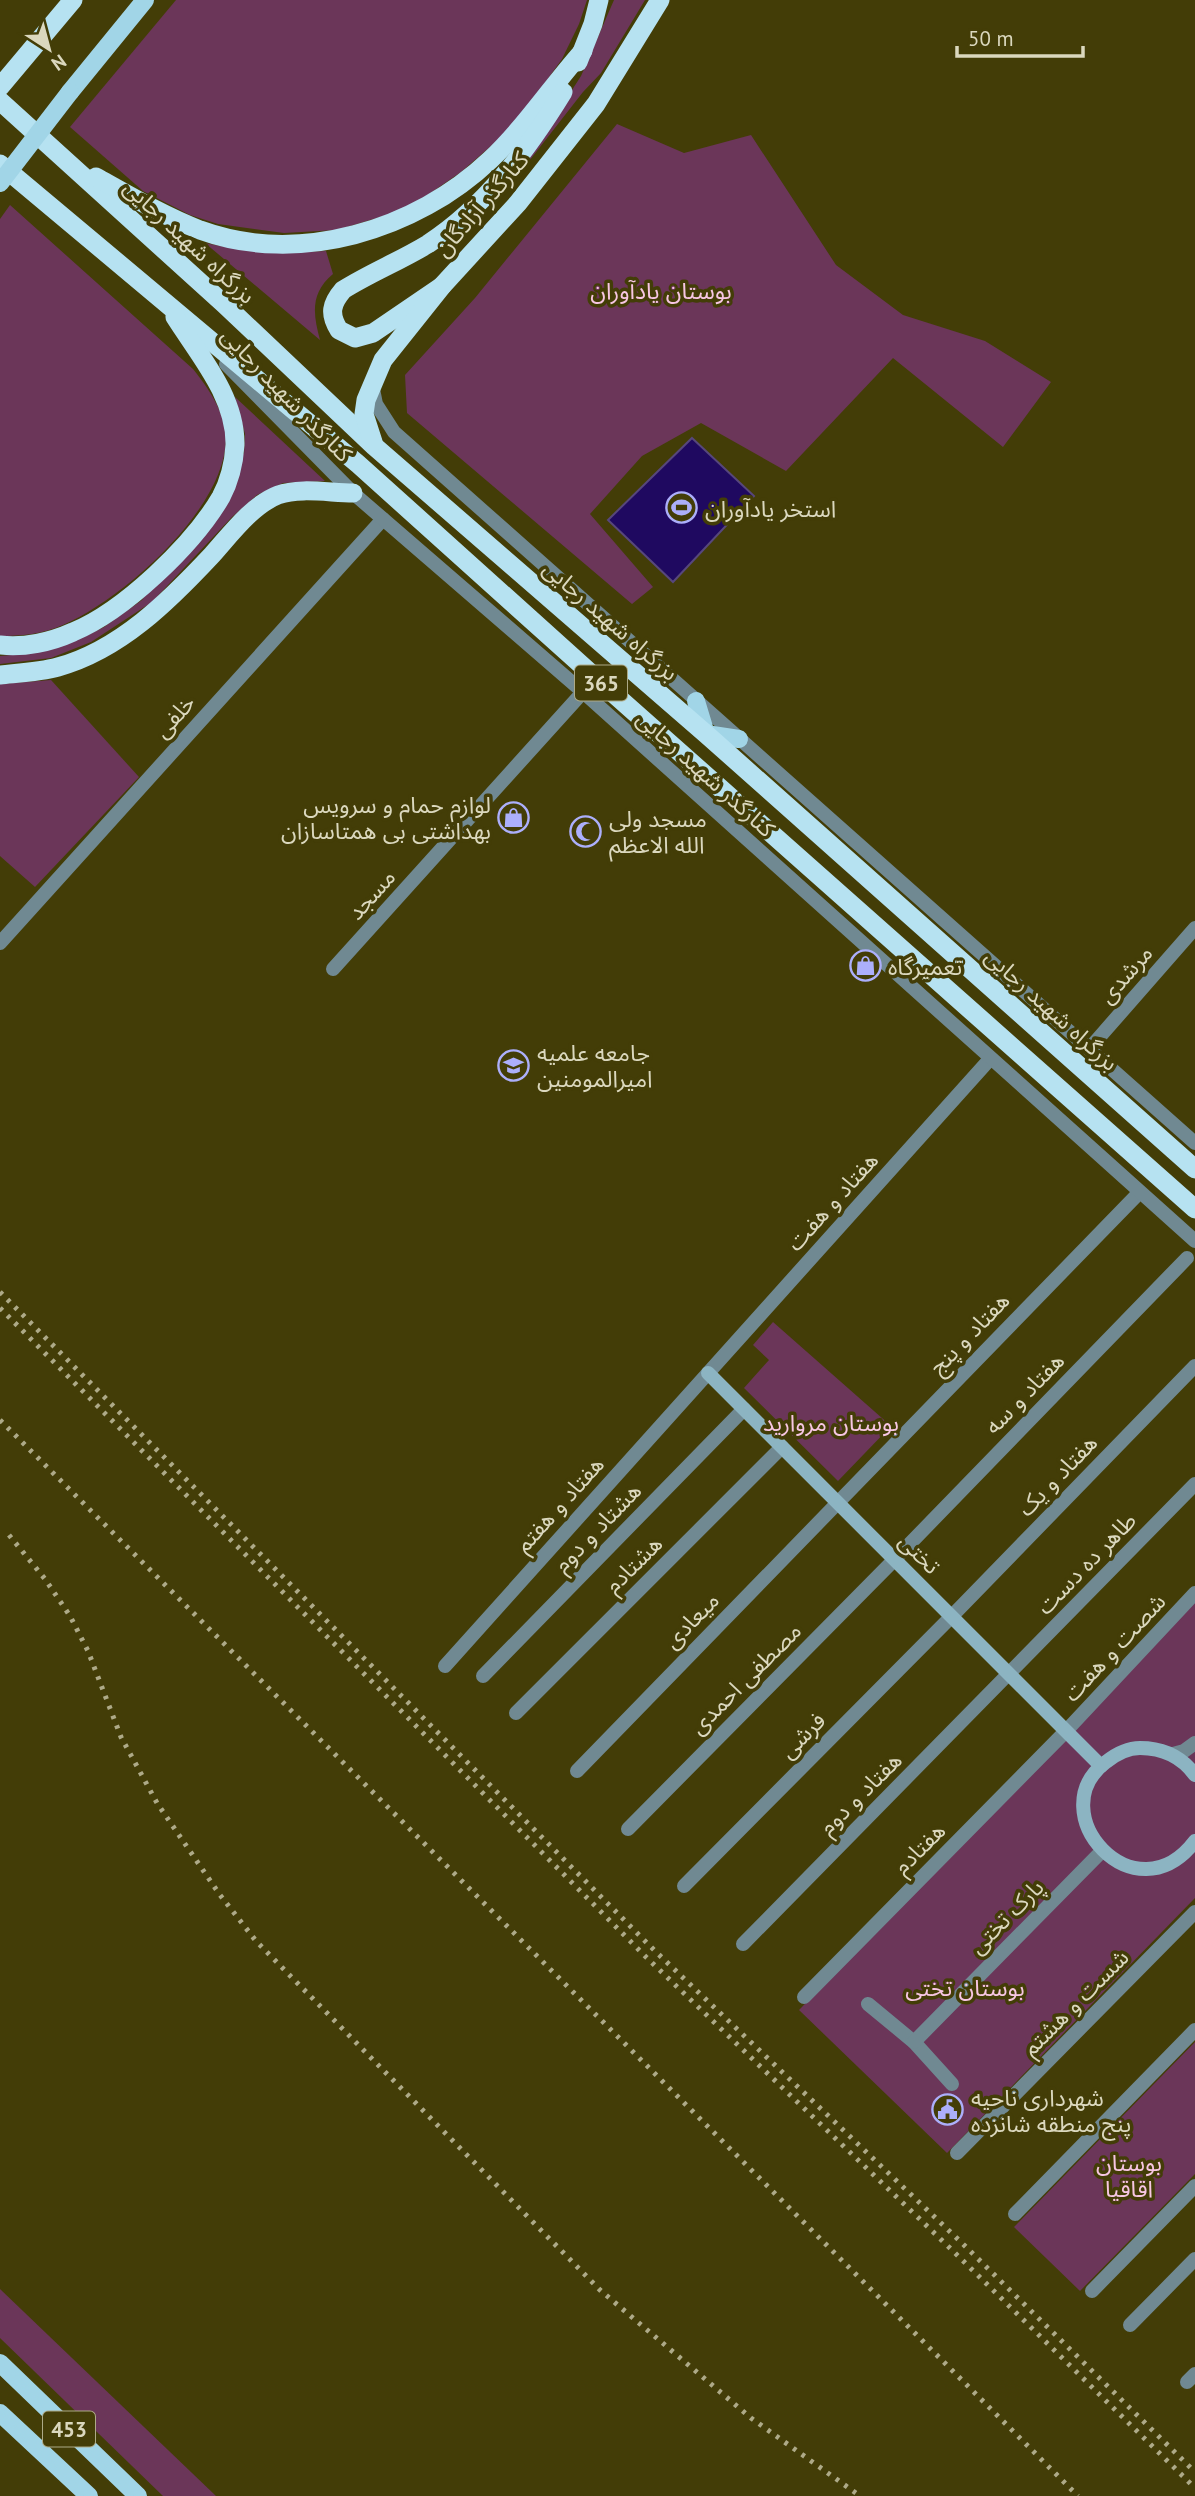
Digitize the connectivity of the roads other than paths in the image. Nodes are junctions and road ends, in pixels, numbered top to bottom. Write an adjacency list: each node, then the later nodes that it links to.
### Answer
1 (73, 0): 6 (highway)
2 (145, 0): 10 (main road, bridge)
3 (599, 0): 5 (highway)
4 (660, 0): 11 (highway, کنارگذر آزادگان)
5 (583, 51): 8 (highway); 11 (highway)
6 (0, 88)
7 (0, 102): 8 (highway, بزرگراه شهید رجایی / 365)
8 (69, 162): 14 (highway, بزرگراه شهید رجایی / 365)
9 (0, 164): 12 (highway, 365)
10 (0, 183)
11 (442, 286): 13 (highway, کنارگذر آزادگان)
12 (165, 301): 15 (street, کنارگذر شهید رجایی); 17 (highway); 19 (highway, 365)
13 (372, 384): 14 (highway, کنارگذر آزادگان); 20 (street, کنارگذر شهید رجایی)
14 (374, 446): 21 (highway, بزرگراه شهید رجایی / 365)
15 (353, 494): 16 (street, کنارگذر شهید رجایی); 18 (highway)
16 (383, 519): 19 (street, کنارگذر شهید رجایی); 24 (street, خلفی)
17 (0, 645)
18 (0, 675)
19 (589, 685): 25 (street, مسجد); 27 (street, کنارگذر شهید رجایی); 31 (highway, 365)
20 (696, 701): 21 (main road); 22 (street, کنارگذر شهید رجایی)
21 (706, 734): 22 (main road); 29 (highway, بزرگراه شهید رجایی / 365)
22 (740, 739): 26 (street, کنارگذر شهید رجایی)
23 (1195, 928): 26 (street, مرشدی)
24 (0, 943)
25 (333, 969)
26 (1089, 1049): 28 (street, کنارگذر شهید رجایی)
27 (990, 1059): 32 (street, کنارگذر شهید رجایی); 35 (street, هفتاد و هفت)
28 (1195, 1143)
29 (1195, 1169)
30 (1135, 1197): 39 (street, هفتاد و پنج)
31 (1195, 1209)
32 (1195, 1241)
33 (1187, 1258): 40 (street, هفتاد و سه)
34 (1195, 1366): 42 (street, هفتاد و یک)
35 (708, 1373): 36 (main road, تختی); 43 (street, هفتاد و هفتم)
36 (744, 1409): 37 (main road, تختی); 45 (street, هشتاد و دوم)
37 (782, 1447): 39 (main road, تختی); 46 (street, هشتادم)
38 (1195, 1484): 44 (street, طاهر ده دست)
39 (837, 1502): 40 (main road, تختی); 51 (street, میعادی)
40 (894, 1559): 42 (main road, تختی); 53 (street, مصطفی احمدی)
41 (1195, 1593): 47 (street, شصت و هفت)
42 (951, 1616): 44 (main road, تختی); 56 (street, فرشی)
43 (445, 1666)
44 (1009, 1674): 47 (main road, تختی); 58 (street, هفتاد و دوم)
45 (483, 1676)
46 (516, 1713)
47 (1066, 1731): 50 (main road, تختی); 59 (street, هفتادم)
48 (1195, 1743): 49 (street)
49 (1172, 1754): 50 (main road); 52 (main road)
50 (1101, 1766): 54 (main road)
51 (577, 1771)
52 (1195, 1775)
53 (628, 1829)
54 (1102, 1851): 55 (main road); 62 (street, پارک تختی)
55 (1192, 1851)
56 (684, 1886)
57 (1195, 1912): 64 (street, شست و هشتم)
58 (743, 1944)
59 (804, 1997)
60 (868, 2004): 62 (street)
61 (1195, 2030): 66 (street)
62 (914, 2042): 63 (street)
63 (952, 2084)
64 (957, 2153)
65 (1195, 2186): 68 (street)
66 (1015, 2214)
67 (1195, 2259): 69 (street)
68 (1093, 2291)
69 (1130, 2325)
70 (0, 2363): 73 (main road, 453)
71 (0, 2413): 72 (main road, 453)
72 (89, 2496)
73 (138, 2496)

